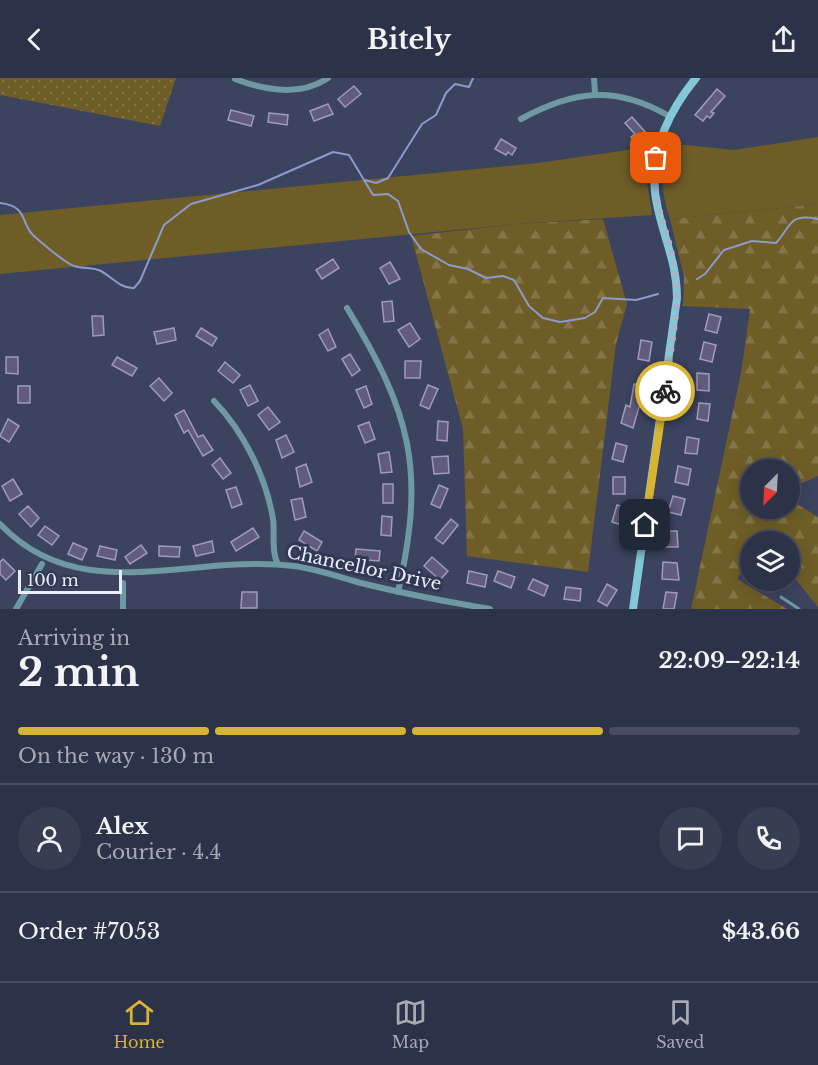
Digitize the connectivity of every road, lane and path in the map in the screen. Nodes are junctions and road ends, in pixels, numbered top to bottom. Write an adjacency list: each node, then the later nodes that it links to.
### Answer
1 (328, 78): 4 (street)
2 (594, 78): 5 (street)
3 (696, 78): 6 (main road)
4 (235, 79)
5 (595, 93): 6 (street); 7 (street)
6 (669, 116): 21 (main road)
7 (521, 119)
8 (347, 308): 16 (street)
9 (214, 400): 11 (street)
10 (0, 524): 18 (street)
11 (278, 564): 12 (street, Chancellor Drive); 16 (street, Chancellor Drive)
12 (146, 580)
13 (134, 581): 15 (street)
14 (115, 583): 15 (street)
15 (123, 583): 19 (street)
16 (399, 592): 20 (street, Chancellor Drive)
17 (781, 597): 22 (lane)
18 (16, 609)
19 (123, 609)
20 (488, 609)
21 (633, 609)
22 (799, 609)

